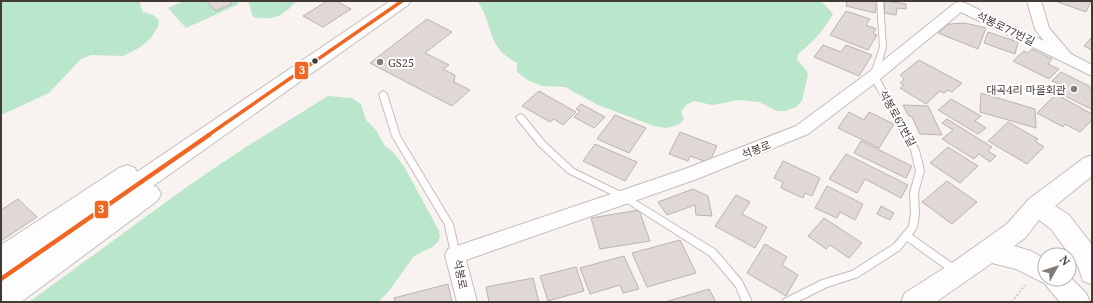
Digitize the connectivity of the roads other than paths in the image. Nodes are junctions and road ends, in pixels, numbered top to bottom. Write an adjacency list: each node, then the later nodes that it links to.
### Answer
1 (402, 1): 10 (main road)
2 (880, 1): 7 (lane)
3 (1034, 1): 5 (street, 석봉로77번길)
4 (953, 4): 5 (street, 석봉로77번길); 7 (street, 석봉로77번길)
5 (1066, 57): 6 (street, 석봉로77번길)
6 (1092, 70)
7 (874, 76): 12 (street, 석봉로); 14 (lane, 석봉로67번길)
8 (383, 94): 16 (lane)
9 (520, 117): 12 (lane)
10 (199, 141): 17 (main road); 21 (main road); 23 (main road)
11 (1092, 164): 13 (main road)
12 (624, 197): 16 (street, 석봉로); 25 (lane)
13 (1037, 206): 15 (main road); 19 (main road)
14 (906, 235): 20 (lane); 26 (lane, 석봉로67번길)
15 (987, 252): 18 (main road); 20 (main road)
16 (455, 255): 24 (street, 석봉로)
17 (1, 259)
18 (1037, 267)
19 (1092, 272)
20 (958, 273): 27 (main road)
21 (1, 279)
22 (1063, 287): 28 (main road)
23 (1, 301)
24 (467, 302)
25 (747, 302)
26 (787, 302)
27 (914, 302)
28 (1077, 302)

